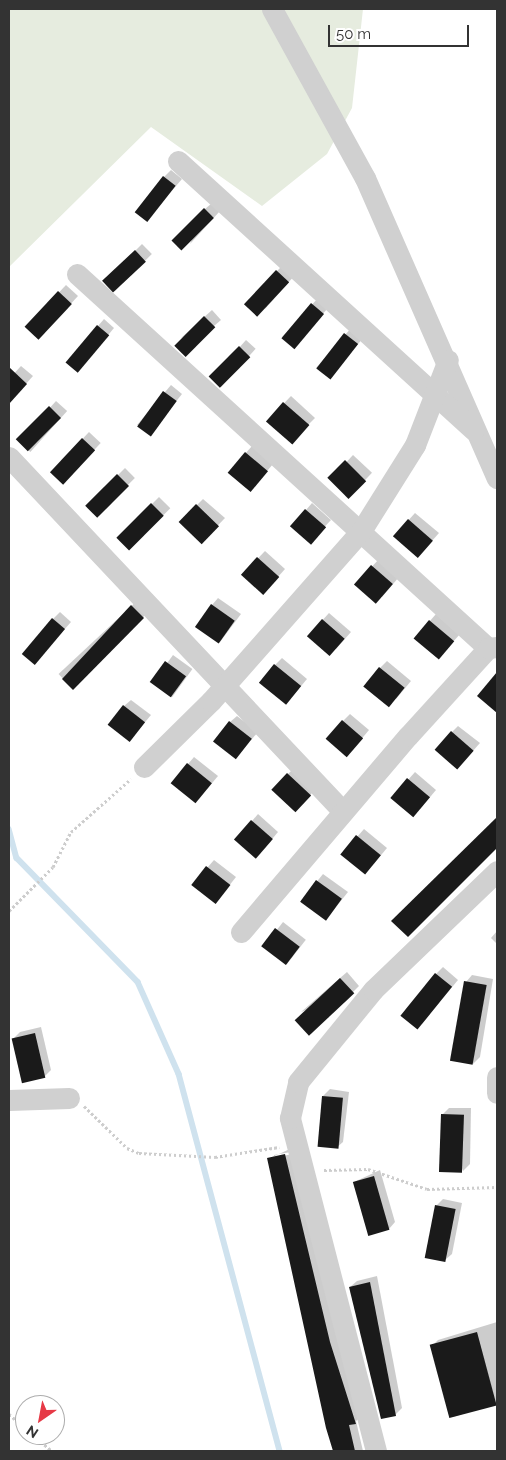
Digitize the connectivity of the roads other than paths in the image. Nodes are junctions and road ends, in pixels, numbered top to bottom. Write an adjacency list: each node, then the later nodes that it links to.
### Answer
1 (272, 9): 4 (street)
2 (178, 161): 5 (street)
3 (77, 274): 9 (street)
4 (448, 360): 5 (street); 6 (street)
5 (436, 396): 6 (street); 9 (street)
6 (478, 434): 8 (street)
7 (9, 457): 11 (street)
8 (497, 478)
9 (361, 531): 10 (street); 11 (street)
10 (493, 647): 13 (street)
11 (223, 687): 12 (street); 13 (street)
12 (144, 767)
13 (342, 810): 15 (street)
14 (497, 871): 20 (street)
15 (241, 932)
16 (497, 1077): 17 (street)
17 (497, 1093)
18 (69, 1098): 19 (street)
19 (9, 1100)
20 (376, 1451)

